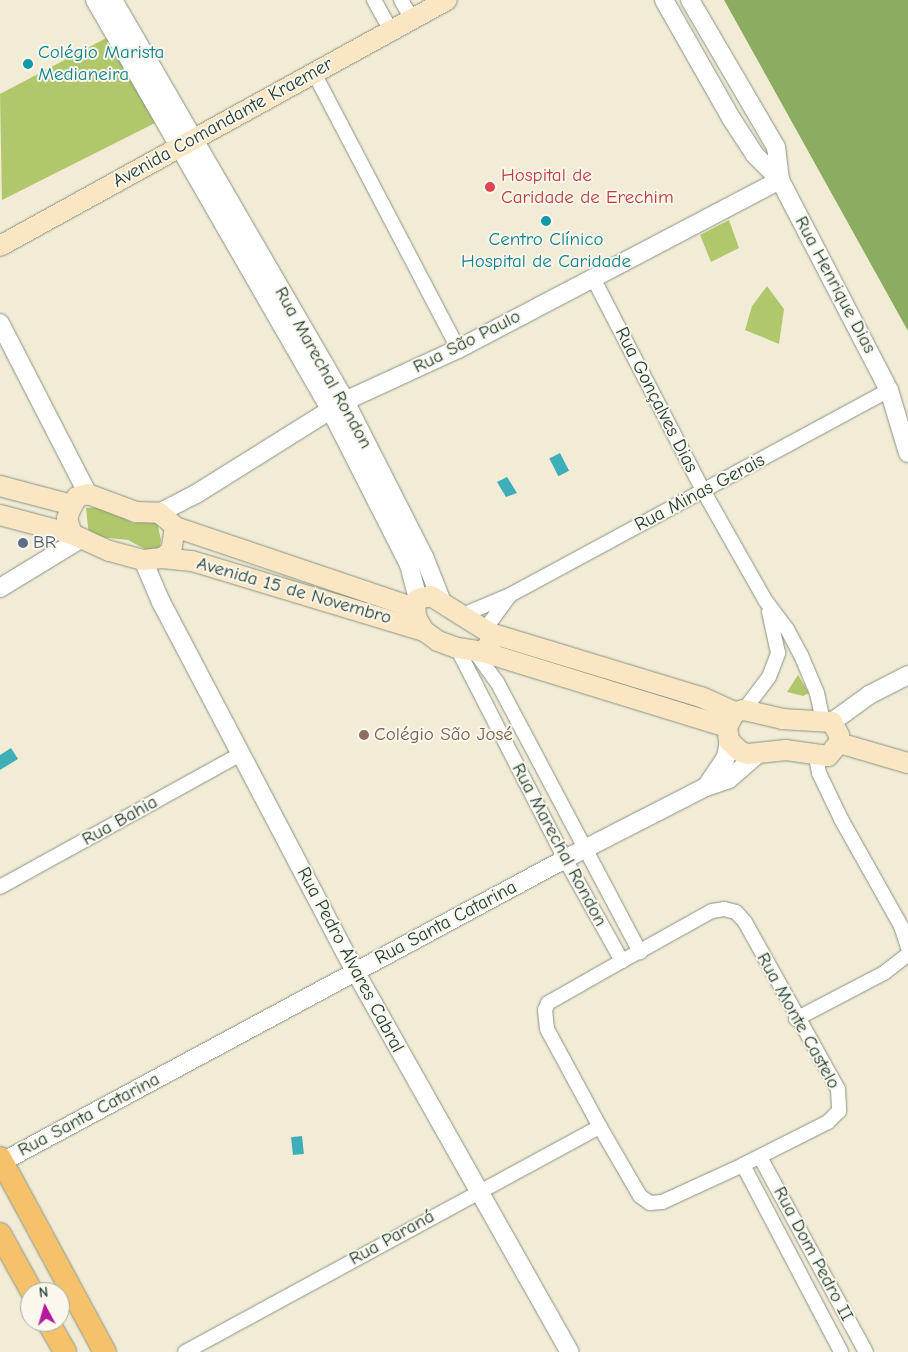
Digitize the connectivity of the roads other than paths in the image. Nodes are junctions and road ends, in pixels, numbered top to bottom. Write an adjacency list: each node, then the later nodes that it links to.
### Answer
1 (95, 0): 11 (street)
2 (113, 0): 11 (street)
3 (374, 0): 9 (street)
4 (401, 0): 8 (street)
5 (447, 0): 8 (main road, Avenida Comandante Kraemer)
6 (664, 0): 13 (street, Rua Henrique Dias)
7 (690, 0): 13 (street, Rua Henrique Dias)
8 (412, 19): 9 (main road, Avenida Comandante Kraemer)
9 (391, 31): 10 (main road, Avenida Comandante Kraemer)
10 (314, 73): 12 (main road, Avenida Comandante Kraemer); 17 (street)
11 (155, 89): 12 (street, Rua Marechal Rondon)
12 (186, 144): 14 (main road, Avenida Comandante Kraemer); 19 (street, Rua Marechal Rondon)
13 (780, 180): 15 (street, Rua São Paulo); 18 (street, Rua Henrique Dias)
14 (0, 246)
15 (593, 278): 17 (street, Rua São Paulo); 23 (street, Rua Gonçalves Dias)
16 (0, 323): 25 (street)
17 (458, 349): 19 (street, Rua São Paulo)
18 (890, 390): 20 (street, Rua Henrique Dias); 21 (street, Rua Henrique Dias); 23 (street, Rua Minas Gerais)
19 (338, 406): 26 (street, Rua São Paulo); 34 (street, Rua Marechal Rondon); 35 (street, Rua Marechal Rondon)
20 (908, 406)
21 (908, 453)
22 (0, 486): 24 (main road)
23 (704, 492): 32 (street, Rua Minas Gerais); 33 (street, Rua Gonçalves Dias)
24 (32, 497): 25 (main road); 27 (main road)
25 (80, 500): 26 (main road); 29 (main road)
26 (159, 514): 28 (main road, Avenida 15 de Novembro)
27 (7, 516): 29 (main road, Avenida 15 de Novembro)
28 (175, 527): 30 (main road); 35 (main road, Avenida 15 de Novembro)
29 (77, 536): 30 (main road, Avenida 15 de Novembro); 31 (street)
30 (153, 559): 37 (main road, Avenida 15 de Novembro); 46 (street, Rua Pedro Alvares Cabral)
31 (0, 588)
32 (510, 595): 36 (street, Rua Minas Gerais); 38 (street, Rua Minas Gerais)
33 (765, 600): 43 (street, Rua Gonçalves Dias); 44 (street, Rua Gonçalves Dias)
34 (442, 602): 35 (main road, Avenida 15 de Novembro); 36 (main road, Avenida 15 de Novembro)
35 (416, 603): 37 (main road, Avenida 15 de Novembro)
36 (460, 616): 38 (main road, Avenida 15 de Novembro)
37 (424, 631): 39 (main road, Avenida 15 de Novembro)
38 (488, 631): 39 (main road); 41 (main road, Avenida 15 de Novembro)
39 (472, 651): 42 (main road, Avenida 15 de Novembro); 51 (street, Rua Marechal Rondon); 52 (street, Rua Marechal Rondon)
40 (908, 675): 43 (street)
41 (670, 686): 42 (main road); 44 (main road, Avenida 15 de Novembro)
42 (662, 708): 44 (main road, Avenida 15 de Novembro)
43 (828, 721): 44 (main road, Avenida 15 de Novembro); 45 (main road)
44 (734, 723): 47 (main road, Avenida 15 de Novembro); 50 (street, Rua Santa Catarina)
45 (839, 743): 48 (main road); 49 (main road)
46 (241, 754): 55 (street, Rua Bahia); 62 (street, Rua Pedro Alvares Cabral)
47 (759, 754): 48 (main road, Avenida 15 de Novembro); 50 (street, Rua Santa Catarina)
48 (816, 756): 56 (street)
49 (908, 763)
50 (706, 787): 53 (street, Rua Santa Catarina)
51 (556, 795): 52 (street); 53 (street, Rua Marechal Rondon)
52 (537, 805): 54 (street, Rua Marechal Rondon)
53 (586, 849): 54 (street, Rua Santa Catarina); 58 (street, Rua Marechal Rondon)
54 (565, 859): 60 (street, Rua Marechal Rondon); 62 (street, Rua Santa Catarina)
55 (0, 887)
56 (905, 929): 57 (street)
57 (908, 948)
58 (640, 952): 60 (street, Rua Monte Castelo); 64 (street, Rua Monte Castelo)
59 (908, 954): 63 (street)
60 (622, 961): 65 (street, Rua Monte Castelo)
61 (908, 967): 63 (street)
62 (355, 972): 67 (street, Rua Santa Catarina); 69 (street, Rua Pedro Alvares Cabral)
63 (884, 973): 64 (street)
64 (796, 1019): 66 (street, Rua Monte Castelo)
65 (600, 1127): 68 (street, Rua Monte Castelo); 69 (street, Rua Paraná)
66 (760, 1157): 68 (street, Rua Monte Castelo); 78 (street, Rua Dom Pedro II)
67 (1, 1161): 74 (main road)
68 (742, 1165): 77 (street, Rua Dom Pedro II)
69 (477, 1191): 75 (street, Rua Paraná); 76 (street, Rua Pedro Alvares Cabral)
70 (0, 1234): 71 (main road)
71 (26, 1282)
72 (54, 1332): 73 (main road)
73 (65, 1352)
74 (105, 1352)
75 (185, 1352)
76 (570, 1352)
77 (841, 1352)
78 (866, 1352)

